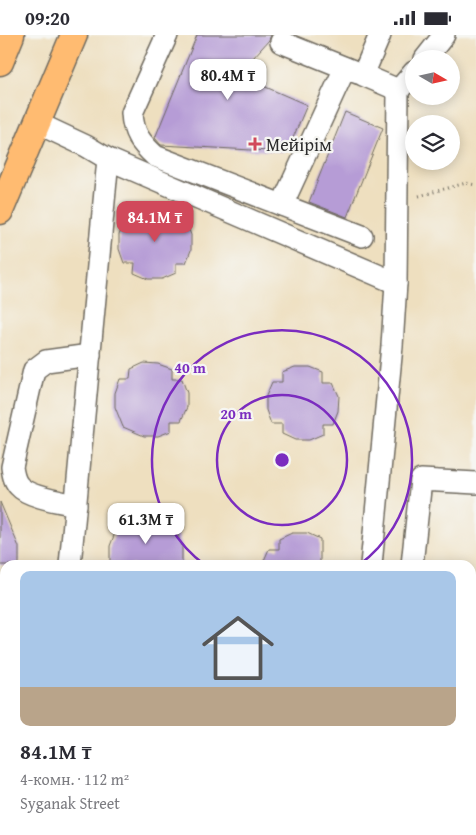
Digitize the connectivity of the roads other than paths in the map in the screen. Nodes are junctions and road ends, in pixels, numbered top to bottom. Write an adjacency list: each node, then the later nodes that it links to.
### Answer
1 (11, 35): 8 (main road)
2 (74, 35): 12 (main road)
3 (167, 35): 14 (lane)
4 (380, 35): 9 (lane)
5 (444, 35): 7 (lane)
6 (281, 42): 9 (lane)
7 (432, 50)
8 (0, 62)
9 (354, 72): 11 (lane); 14 (lane)
10 (405, 83): 11 (lane)
11 (398, 91): 17 (lane)
12 (38, 123): 13 (lane); 15 (main road)
13 (108, 159): 17 (lane); 18 (lane)
14 (282, 205): 16 (lane)
15 (0, 211)
16 (362, 236)
17 (396, 283): 22 (lane)
18 (90, 355): 20 (lane); 20 (lane)
19 (476, 483): 23 (lane)
20 (76, 505): 21 (lane)
21 (70, 560)
22 (371, 560)
23 (413, 560)

